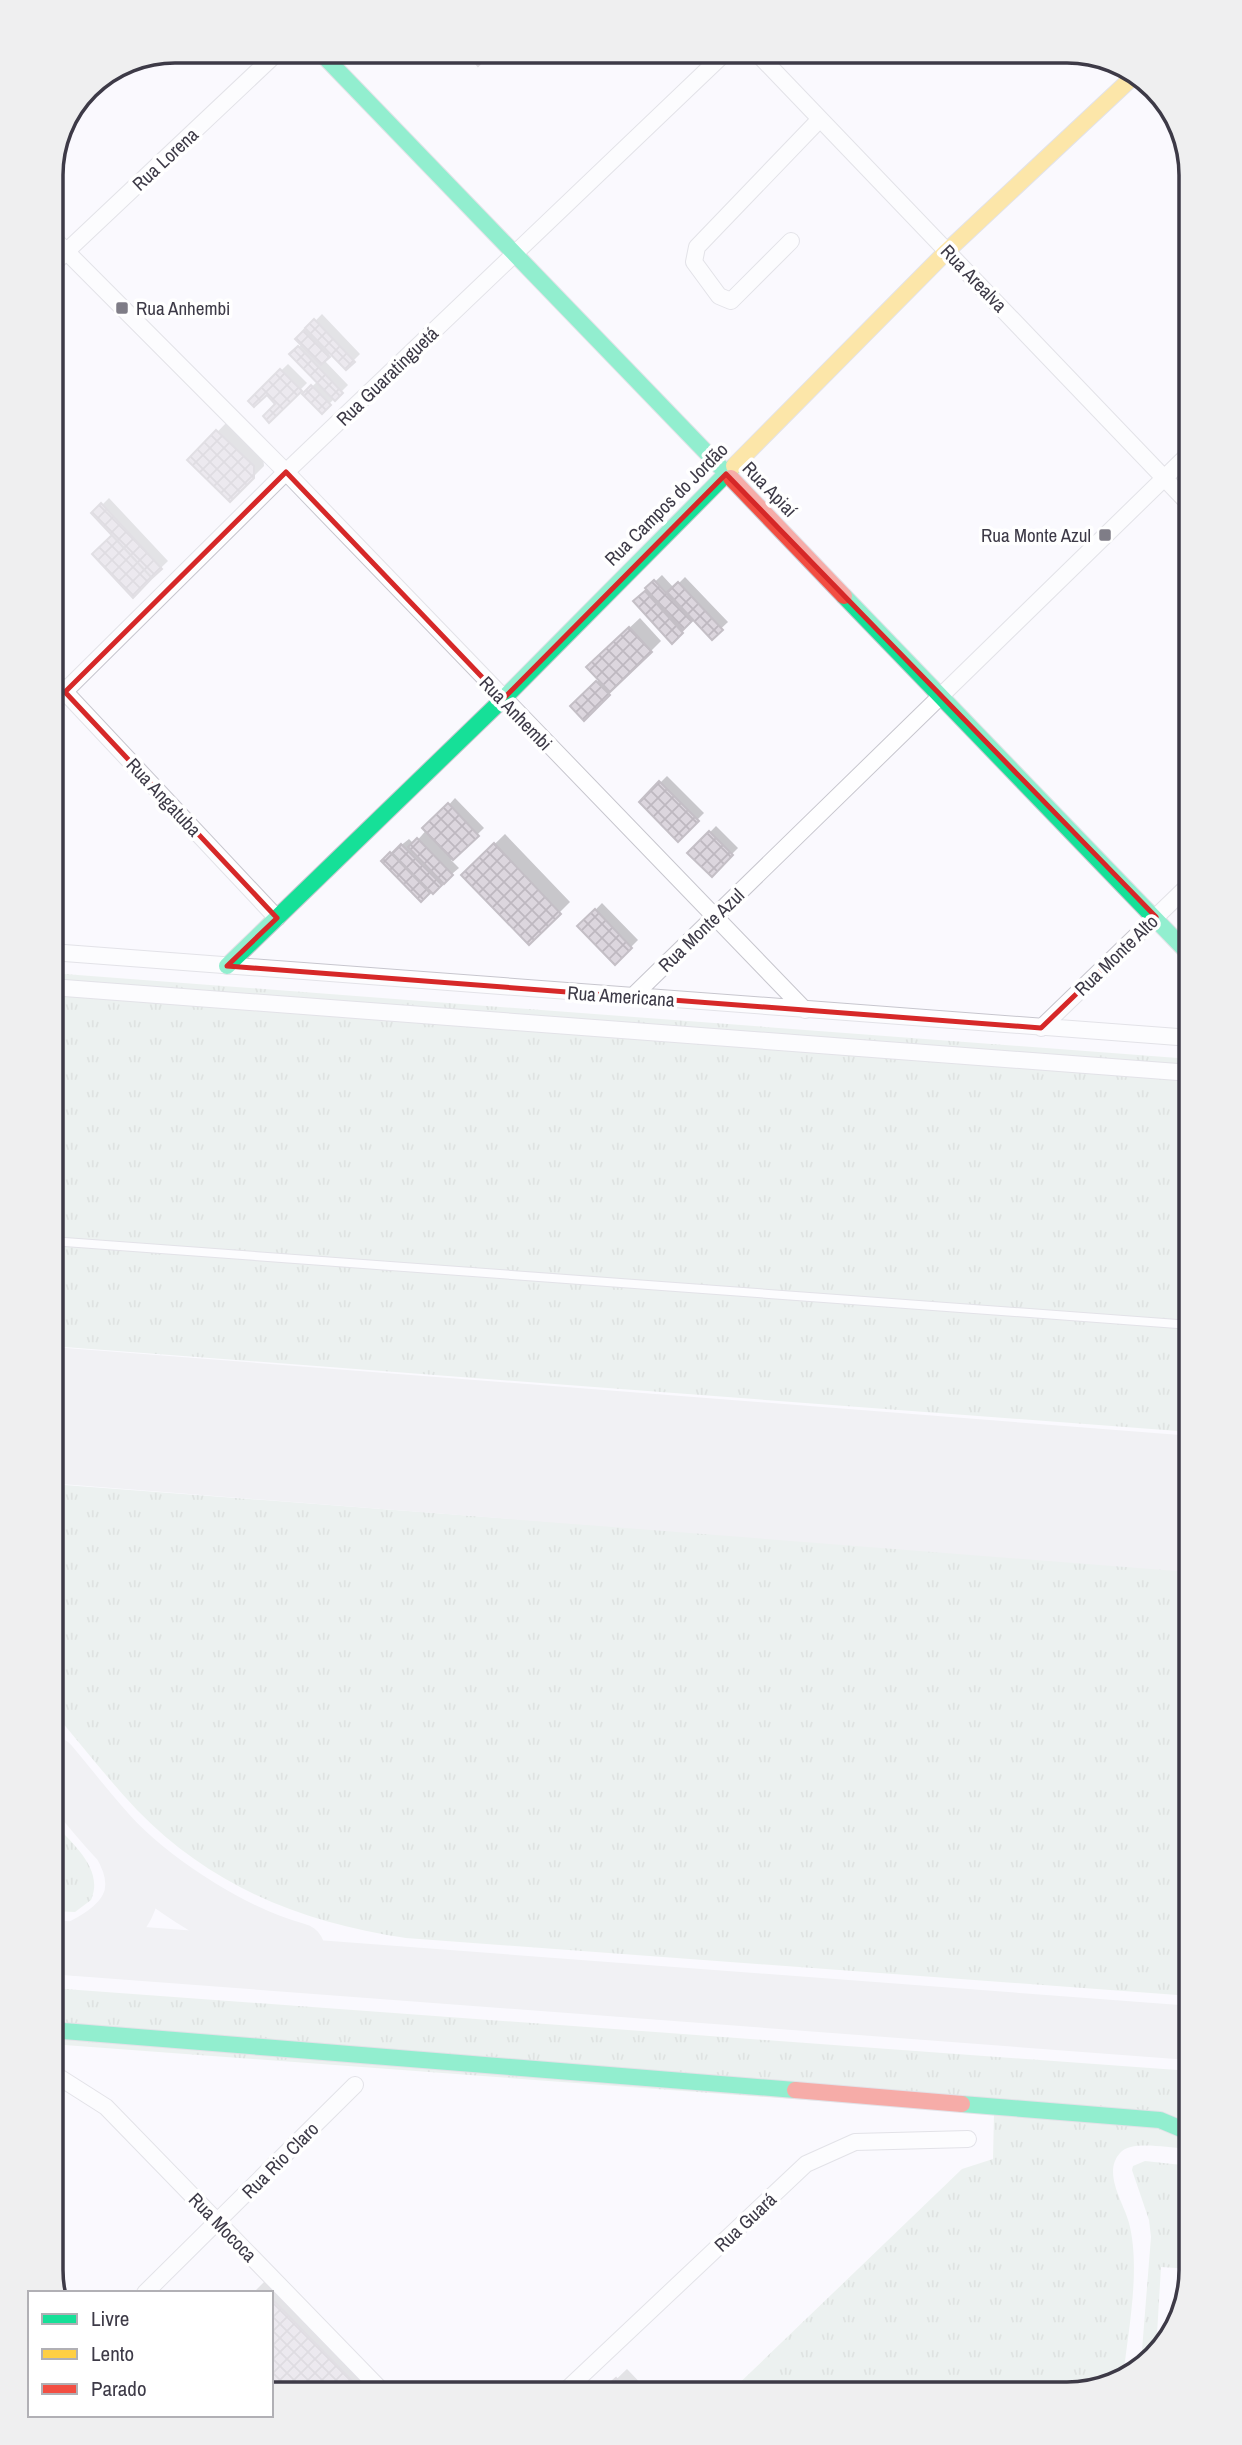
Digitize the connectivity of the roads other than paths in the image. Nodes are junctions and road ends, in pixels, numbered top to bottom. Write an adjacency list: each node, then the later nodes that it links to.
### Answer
1 (265, 63): 10 (street, Rua Lorena)
2 (330, 63): 12 (street, Rua Apiaí)
3 (714, 63): 12 (street, Rua Guaratinguetá)
4 (766, 63): 6 (street, Rua Arealva)
5 (1128, 82): 9 (street, Rua Campos do Jordão)
6 (820, 119): 7 (street); 9 (street, Rua Arealva)
7 (791, 241)
8 (63, 249): 10 (street, Rua Anhembi)
9 (947, 251): 15 (street, Rua Campos do Jordão); 16 (street, Rua Arealva)
10 (66, 252): 11 (street, Rua Lorena); 14 (street, Rua Anhembi)
11 (63, 255)
12 (514, 255): 14 (street, Rua Guaratinguetá); 15 (street, Rua Apiaí)
13 (1179, 464): 16 (street, Rua Monte Azul)
14 (286, 472): 18 (street, Rua Guaratinguetá); 20 (street, Rua Anhembi)
15 (726, 474): 19 (street, Rua Apiaí); 20 (street, Rua Campos do Jordão)
16 (1164, 478): 17 (street, Rua Arealva); 19 (street, Rua Monte Azul)
17 (1179, 494)
18 (65, 692): 24 (street, Rua Angatuba)
19 (939, 695): 22 (street, Rua Monte Azul); 23 (street, Rua Apiaí)
20 (503, 699): 22 (street, Rua Anhembi); 24 (street, Rua Campos do Jordão)
21 (1179, 895): 23 (street, Rua Monte Alto)
22 (715, 916): 29 (street, Rua Monte Azul); 30 (street, Rua Anhembi)
23 (1156, 917): 25 (street, Rua Apiaí); 31 (street, Rua Monte Alto)
24 (277, 918): 27 (street, Rua Campos do Jordão)
25 (1179, 943)
26 (63, 953): 27 (street, Rua Americana)
27 (228, 966): 29 (street, Rua Americana)
28 (63, 988): 33 (street)
29 (632, 997): 30 (street, Rua Americana)
30 (805, 1010): 31 (street, Rua Americana)
31 (1041, 1028): 32 (street, Rua Americana)
32 (1179, 1037)
33 (1179, 1072)
34 (63, 1242): 35 (lane)
35 (1179, 1324)
36 (63, 2031): 39 (street)
37 (63, 2080): 41 (street, Rua Mococa)
38 (355, 2085): 41 (street, Rua Rio Claro)
39 (1179, 2128)
40 (968, 2139): 44 (street, Rua Guará)
41 (217, 2222): 42 (street, Rua Rio Claro); 43 (street, Rua Mococa)
42 (147, 2291)
43 (374, 2382)
44 (575, 2382)

